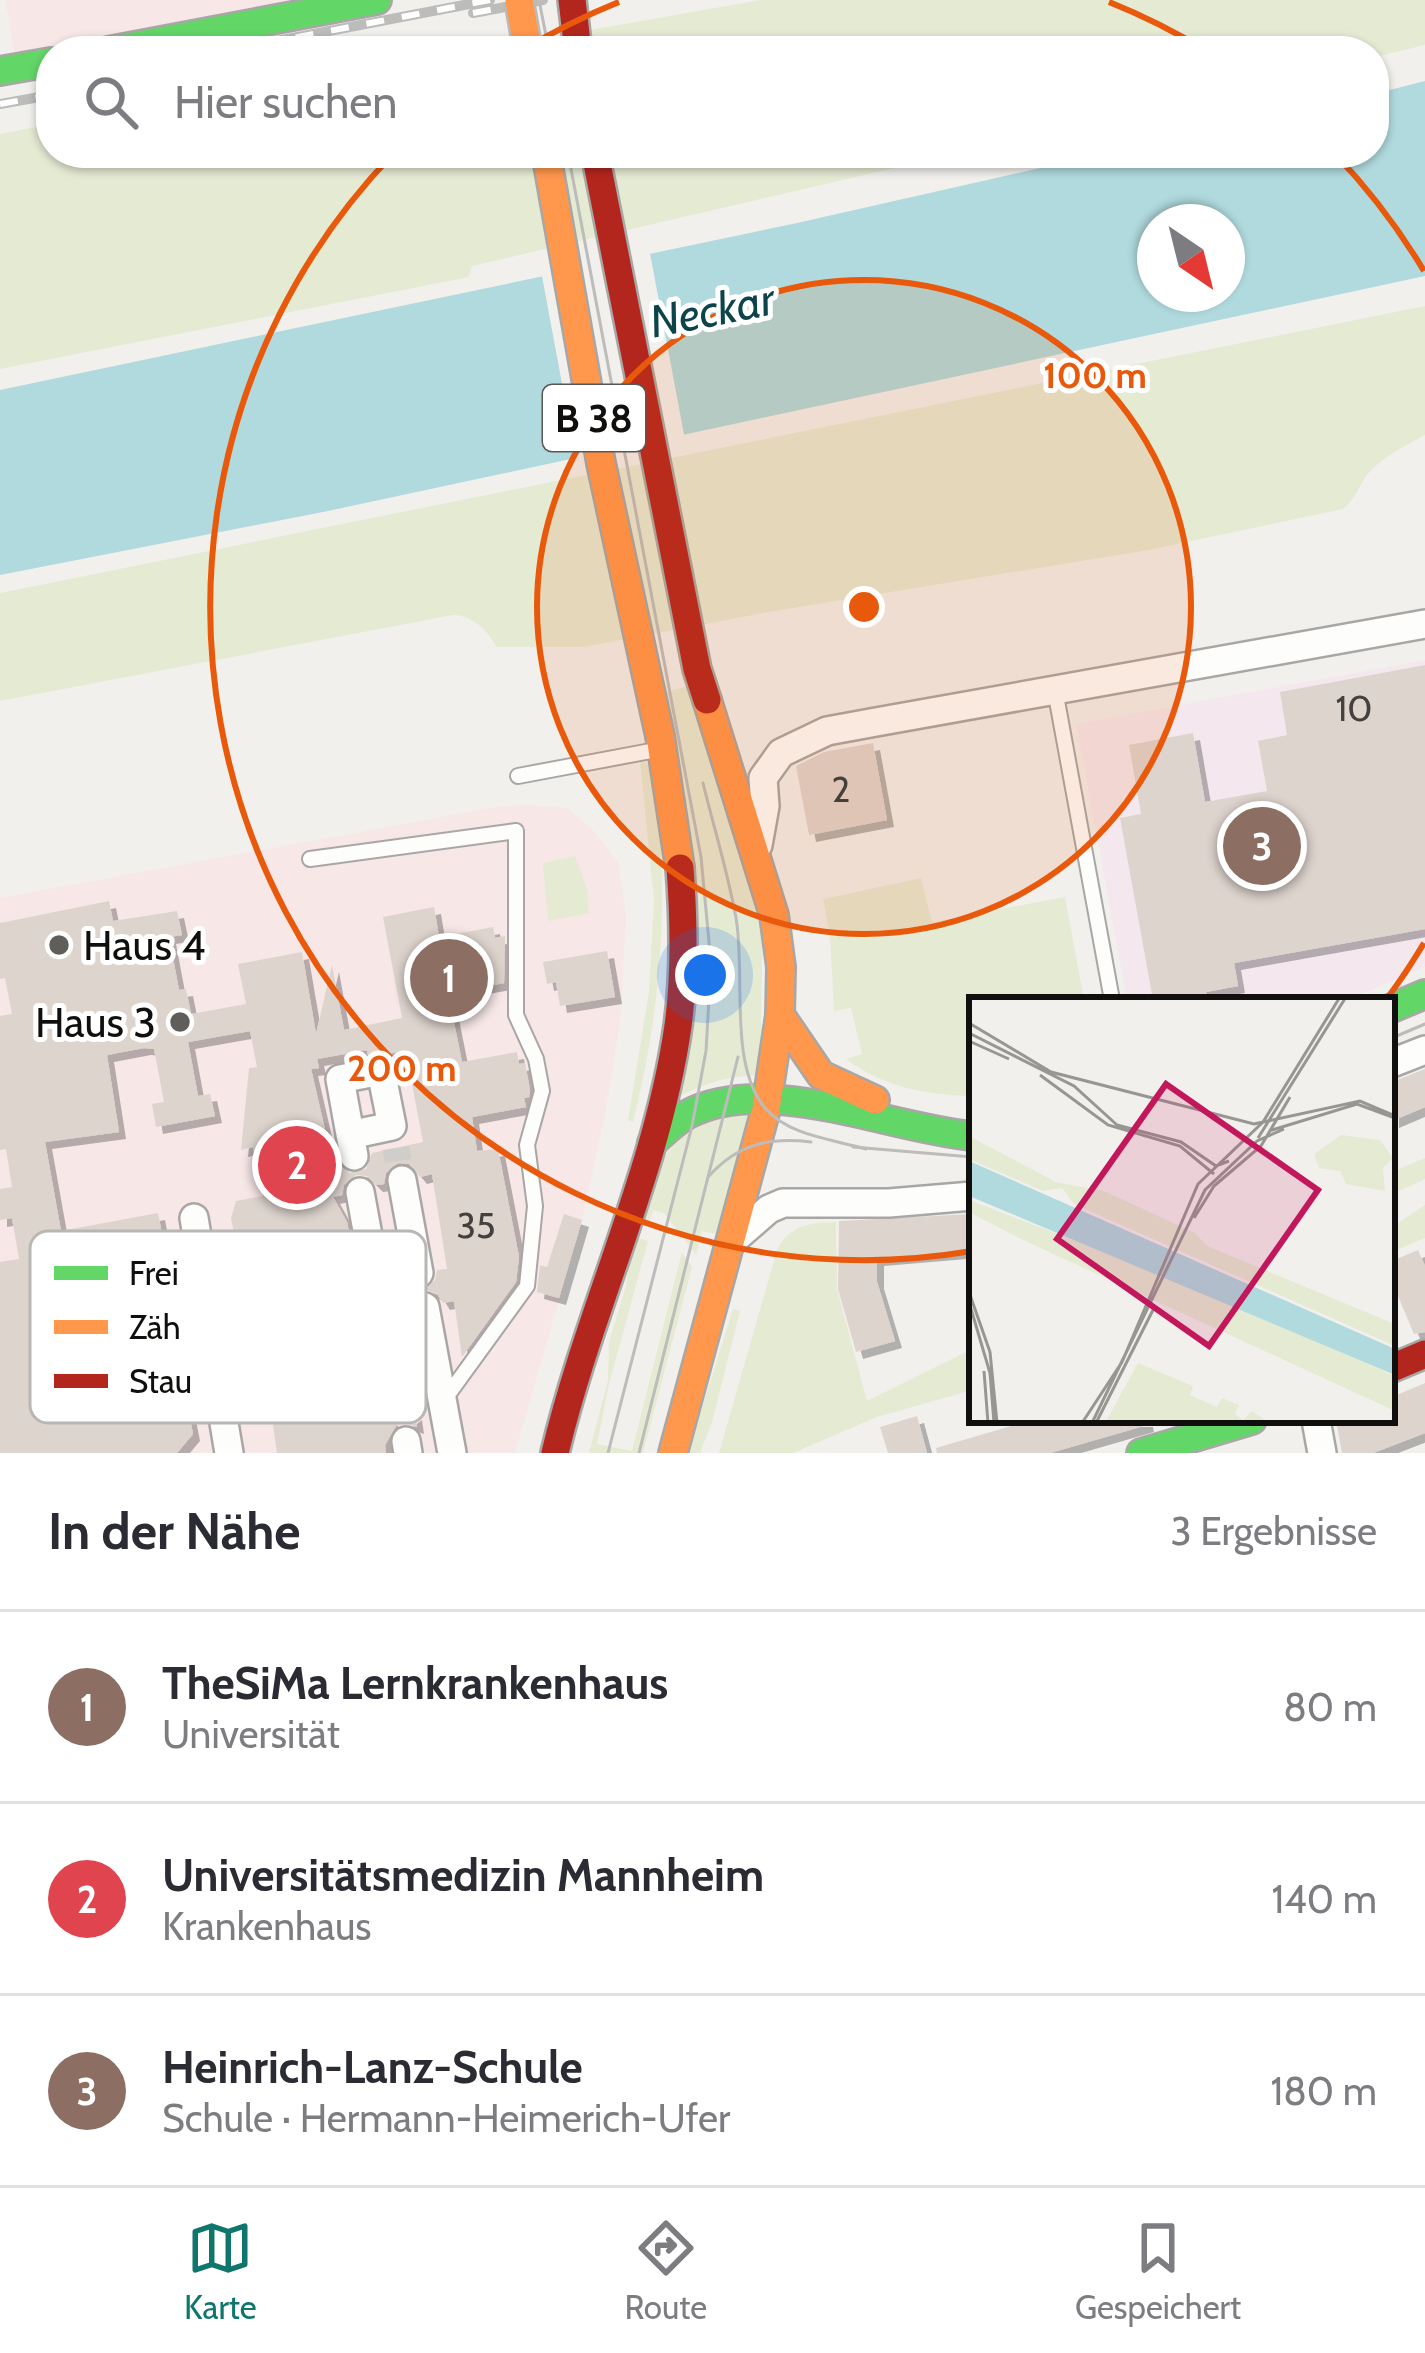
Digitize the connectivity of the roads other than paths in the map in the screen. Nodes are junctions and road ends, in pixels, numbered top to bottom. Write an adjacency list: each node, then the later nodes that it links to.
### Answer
1 (377, 0): 4 (main road)
2 (519, 0): 5 (main road, bridge)
3 (572, 0): 6 (main road)
4 (187, 36)
5 (525, 36)
6 (576, 36)
7 (36, 65): 8 (main road)
8 (0, 71)
9 (549, 168): 13 (main road, B 38)
10 (599, 168): 15 (main road, B 38)
11 (1425, 624): 12 (street)
12 (1055, 691): 15 (street); 18 (lane)
13 (661, 749): 14 (lane); 26 (main road, B 38)
14 (518, 776)
15 (757, 853): 20 (main road, B 38)
16 (310, 859): 38 (lane)
17 (1425, 994): 19 (main road)
18 (1111, 997)
19 (1395, 1007)
20 (780, 1015): 23 (main road, B 38); 24 (main road)
21 (1425, 1049): 22 (street)
22 (1395, 1063)
23 (769, 1097): 25 (main road); 26 (main road); 34 (main road, B 38)
24 (969, 1120)
25 (969, 1136)
26 (652, 1143): 44 (main road, B 38)
27 (397, 1156): 27 (street); 33 (street)
28 (360, 1192): 32 (street)
29 (969, 1196): 34 (street)
30 (194, 1218): 31 (street)
31 (196, 1231)
32 (367, 1231)
33 (410, 1231)
34 (728, 1245): 45 (main road, B 38)
35 (426, 1313): 38 (street)
36 (1425, 1354): 37 (main road)
37 (1395, 1367)
38 (442, 1403): 43 (street)
39 (224, 1423): 42 (street)
40 (1242, 1423): 46 (main road)
41 (1317, 1423): 47 (street)
42 (229, 1453)
43 (452, 1453)
44 (555, 1453)
45 (673, 1453)
46 (1141, 1453)
47 (1322, 1453)

